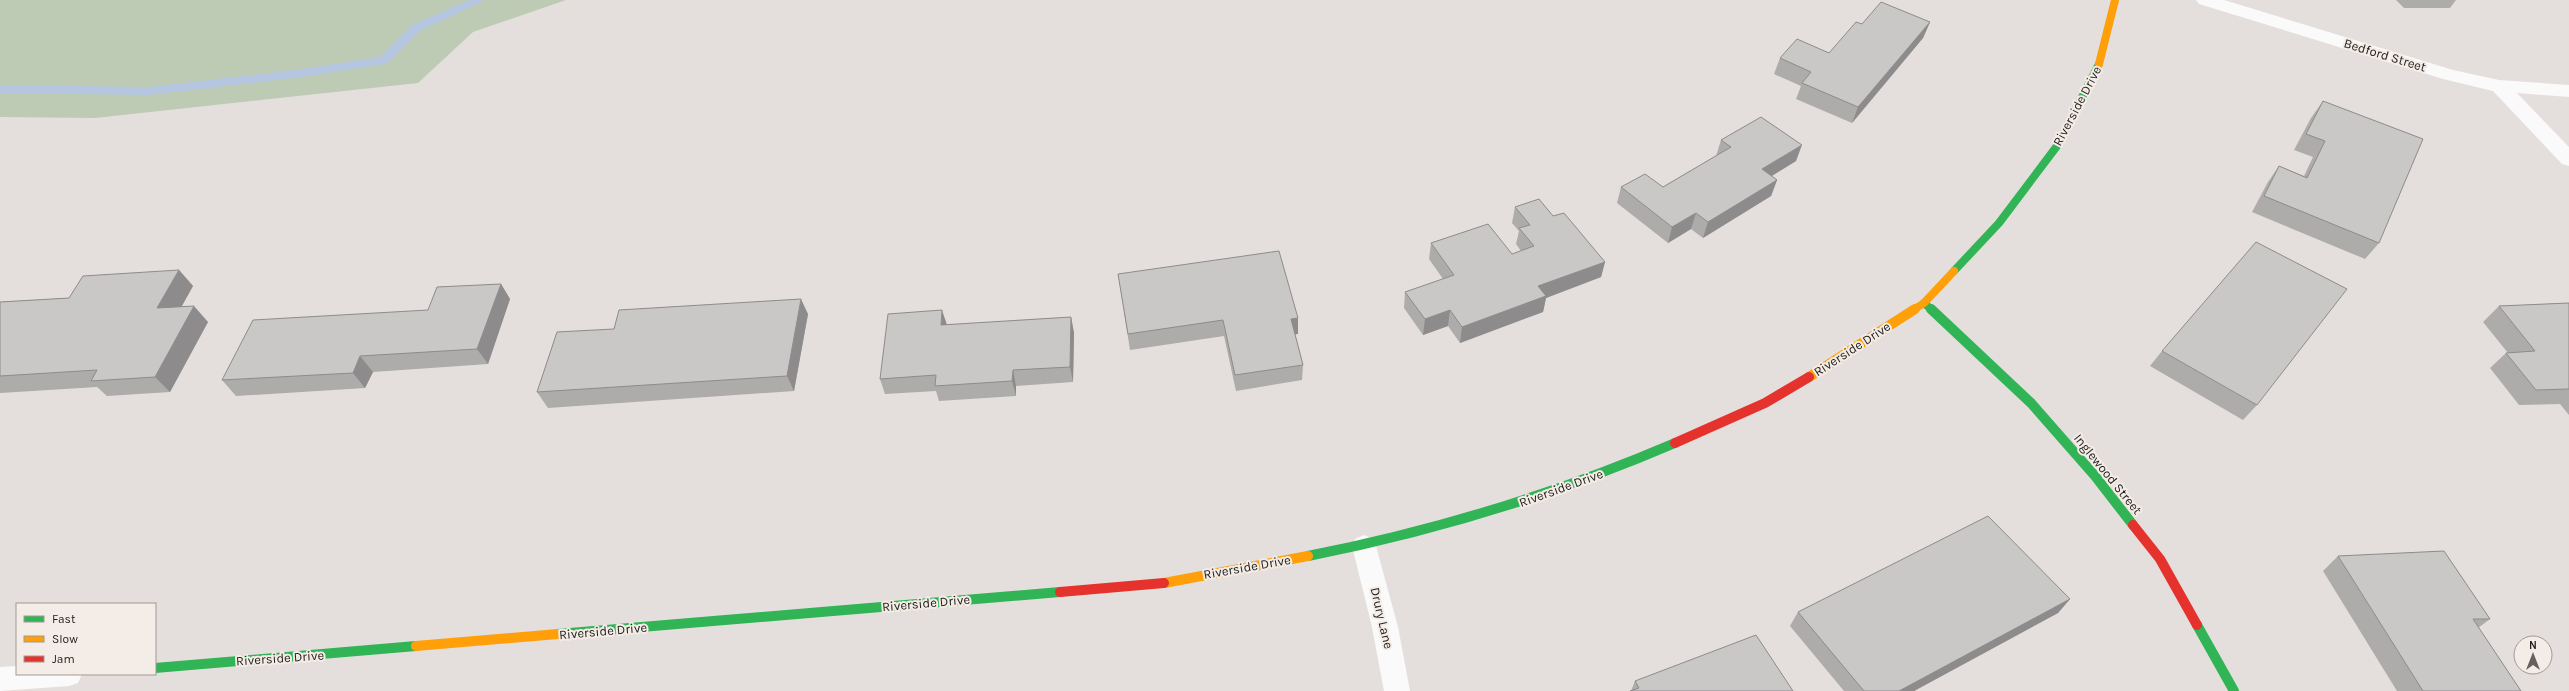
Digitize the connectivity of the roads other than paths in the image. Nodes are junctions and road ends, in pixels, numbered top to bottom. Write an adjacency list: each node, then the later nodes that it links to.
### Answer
1 (2115, 0): 6 (street, Riverside Drive)
2 (2205, 0): 3 (street, Bedford Street)
3 (2499, 86): 4 (street, Bedford Street); 5 (street)
4 (2569, 91)
5 (2569, 159)
6 (1924, 302): 7 (street, Riverside Drive); 12 (street, Inglewood Street)
7 (1364, 546): 8 (street, Riverside Drive); 11 (street, Drury Lane)
8 (156, 668)
9 (55, 675): 10 (street)
10 (0, 679)
11 (1397, 691)
12 (2234, 691)

